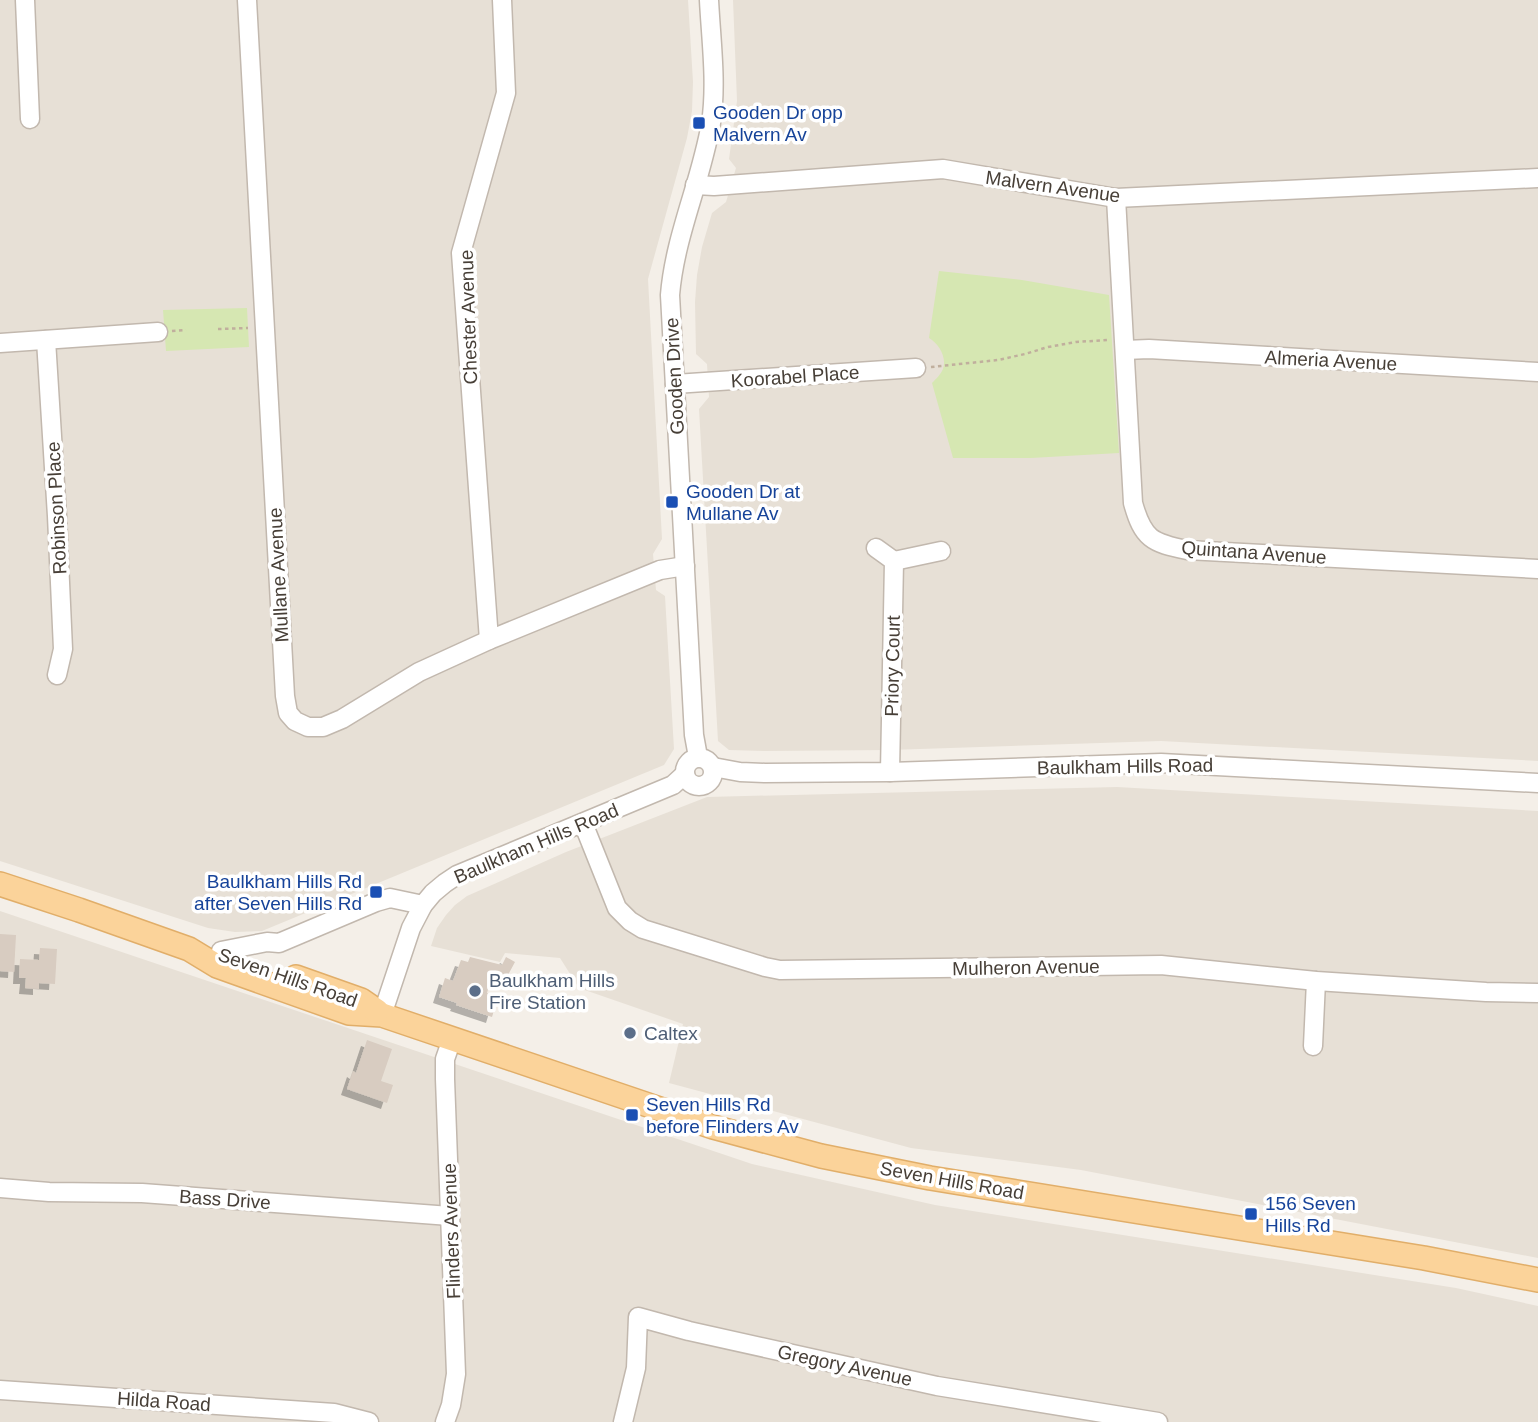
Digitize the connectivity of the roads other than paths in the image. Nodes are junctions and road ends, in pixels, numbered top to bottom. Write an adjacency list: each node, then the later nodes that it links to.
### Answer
1 (25, 0): 5 (street)
2 (247, 0): 21 (street, Mullane Avenue)
3 (502, 0): 21 (street, Chester Avenue)
4 (709, 0): 7 (street, Gooden Drive)
5 (30, 120)
6 (1538, 178): 8 (street, Malvern Avenue)
7 (695, 185): 8 (street, Malvern Avenue); 15 (street, Gooden Drive)
8 (1116, 198): 12 (street, Quintana Avenue)
9 (158, 332): 10 (street)
10 (46, 340): 11 (street); 22 (street, Robinson Place)
11 (0, 343)
12 (1124, 344): 14 (street, Almeria Avenue); 20 (street, Quintana Avenue)
13 (916, 368): 15 (street, Koorabel Place)
14 (1538, 372)
15 (675, 384): 19 (street, Gooden Drive)
16 (876, 548): 18 (street)
17 (941, 551): 18 (street)
18 (894, 561): 24 (street, Priory Court)
19 (685, 566): 21 (street, Mullane Avenue); 23 (street, Gooden Drive)
20 (1538, 569)
21 (489, 640)
22 (57, 675)
23 (705, 762): 24 (street, Baulkham Hills Road); 25 (street); 25 (street)
24 (890, 772): 26 (street, Baulkham Hills Road)
25 (685, 774): 27 (street, Baulkham Hills Road)
26 (1538, 783)
27 (583, 823): 29 (street, Baulkham Hills Road); 32 (street, Mulheron Avenue)
28 (0, 884): 30 (main road, Seven Hills Road)
29 (423, 905): 31 (street); 34 (street, Baulkham Hills Road)
30 (189, 949): 31 (main road, Seven Hills Road); 34 (main road, Seven Hills Road)
31 (221, 951): 34 (main road, Seven Hills Road)
32 (1317, 981): 33 (street, Mulheron Avenue); 36 (street)
33 (1538, 992)
34 (383, 1015): 35 (main road, Seven Hills Road)
35 (452, 1039): 38 (street, Flinders Avenue); 39 (main road, Seven Hills Road)
36 (1313, 1046)
37 (0, 1188): 38 (street, Bass Drive)
38 (450, 1216): 42 (street, Flinders Avenue)
39 (1538, 1280)
40 (0, 1390): 41 (street, Hilda Road)
41 (369, 1422)
42 (445, 1422)
43 (623, 1422): 44 (street, Gregory Avenue)
44 (1158, 1422)

